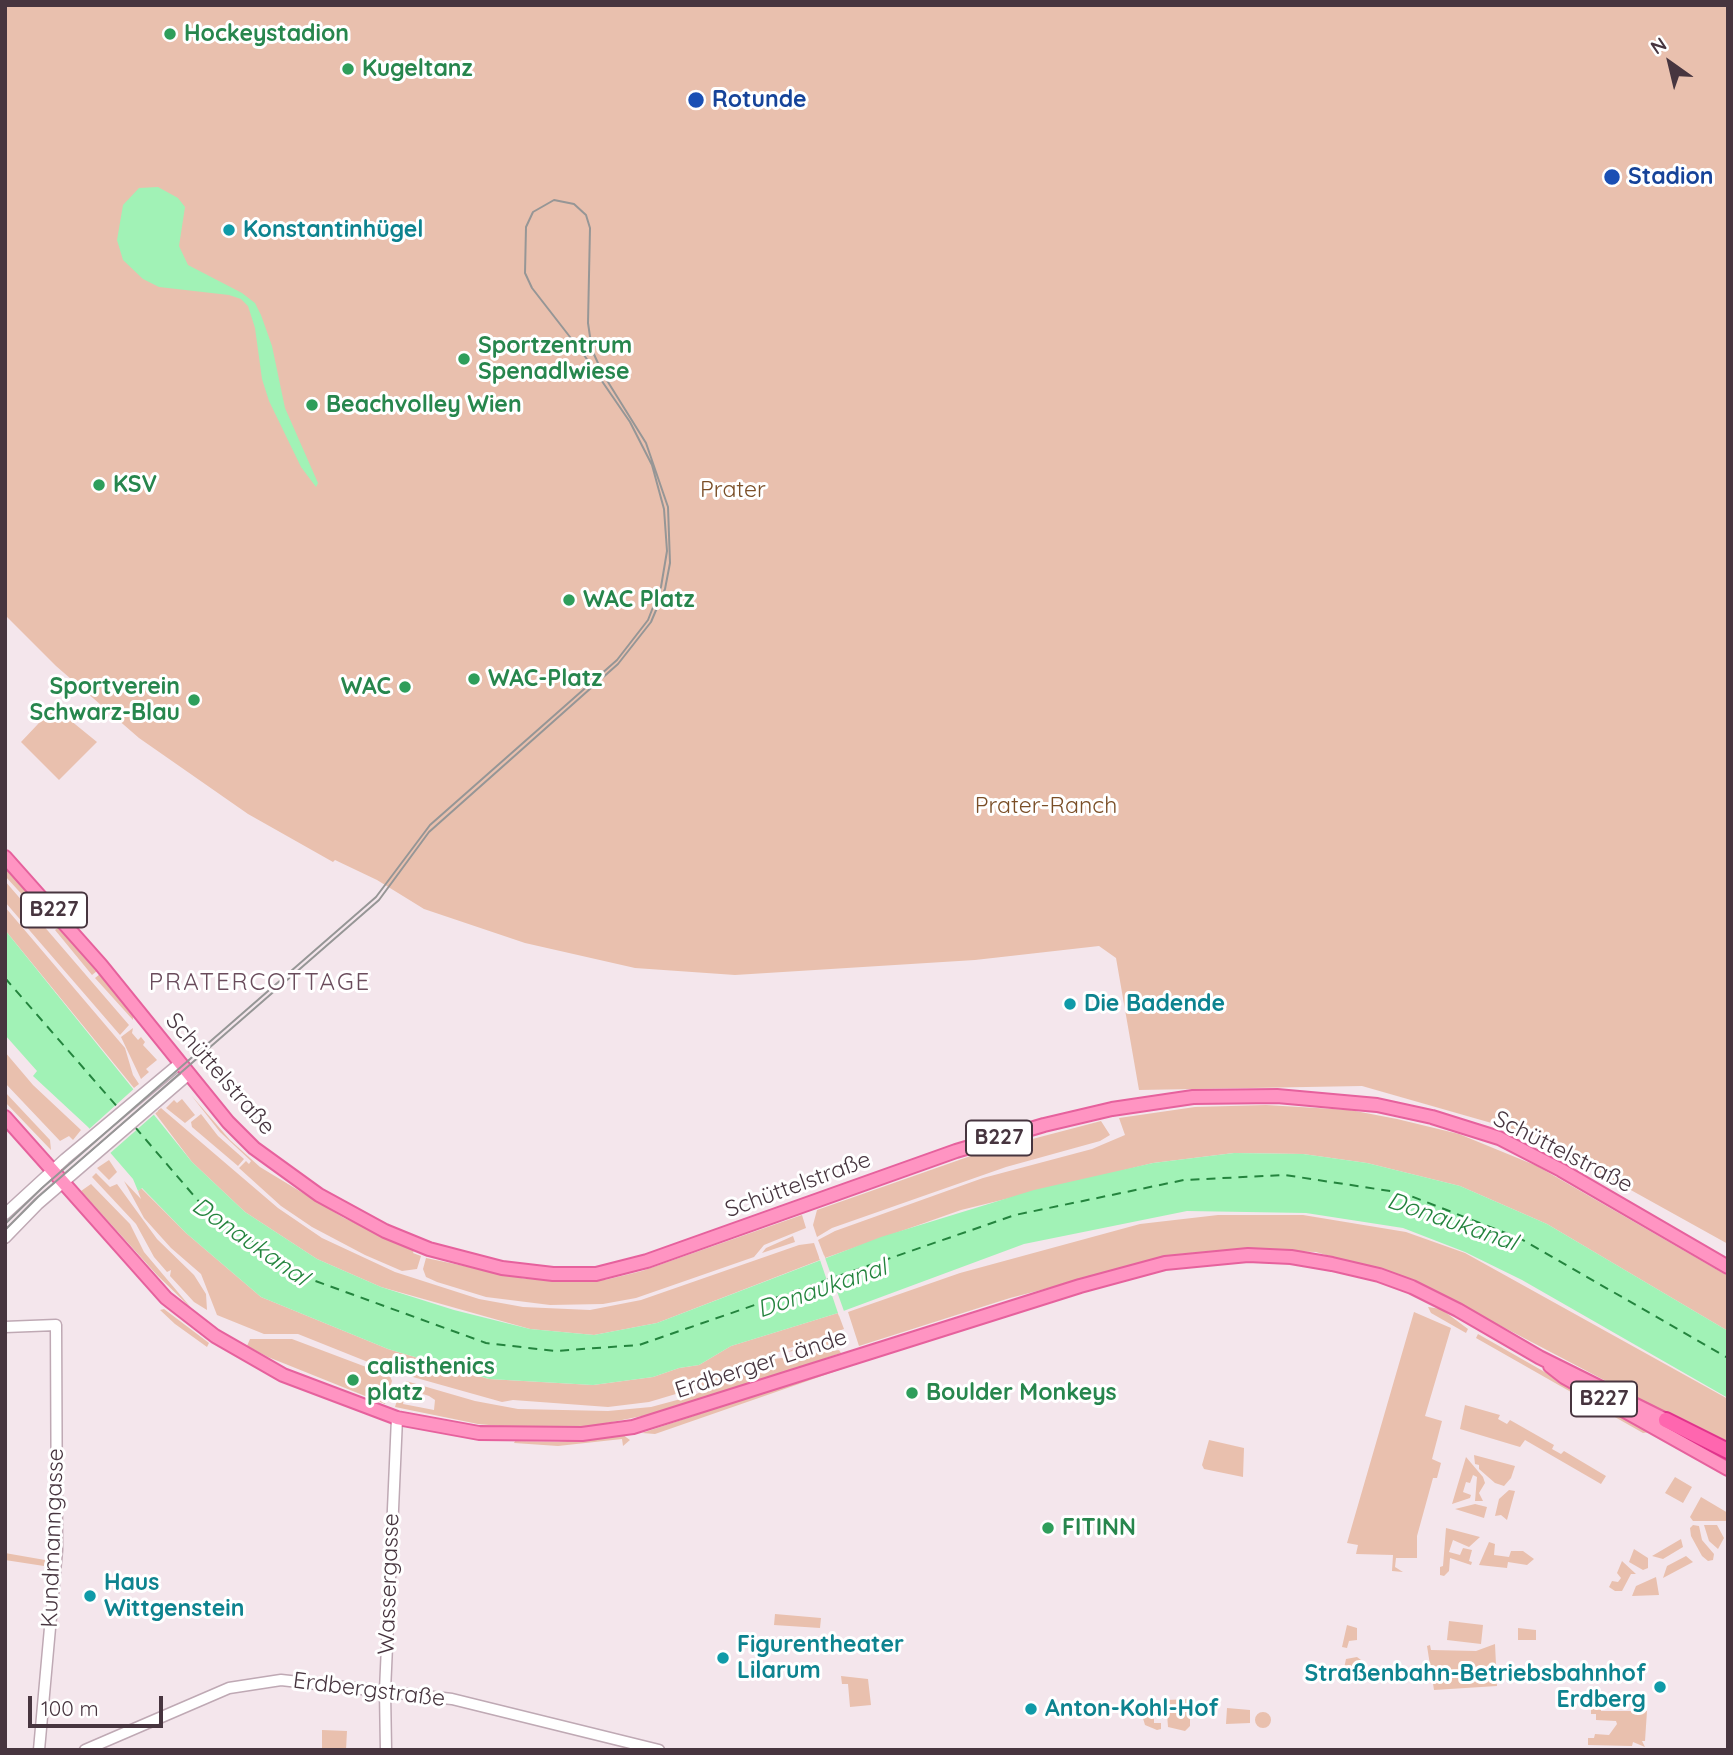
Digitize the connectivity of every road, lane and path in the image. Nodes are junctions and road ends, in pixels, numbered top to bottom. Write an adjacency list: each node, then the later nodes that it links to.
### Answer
1 (5, 857): 2 (main road, Schüttelstraße / B227)
2 (180, 1063): 3 (main road, Schüttelstraße / B227); 5 (street)
3 (189, 1074): 6 (street); 9 (main road, Schüttelstraße / B227)
4 (5, 1117): 5 (main road, B227)
5 (51, 1171): 6 (main road, Erdberger Lände / B227); 7 (street)
6 (62, 1183): 8 (street); 12 (main road, Erdberger Lände / B227)
7 (5, 1214)
8 (5, 1238)
9 (1728, 1267)
10 (5, 1326): 17 (street, Kundmanngasse)
11 (1539, 1357): 12 (main road, Erdberger Lände / B227); 13 (main road, Erdberger Lände / B227); 15 (main road, Erdberger Lände / B227)
12 (397, 1418): 16 (street, Wassergasse)
13 (1666, 1420): 14 (highway)
14 (1728, 1451)
15 (1728, 1469)
16 (385, 1691): 18 (street, Erdbergstraße); 19 (street, Wassergasse); 20 (street, Erdbergstraße)
17 (39, 1750)
18 (85, 1750)
19 (386, 1750)
20 (659, 1750)

